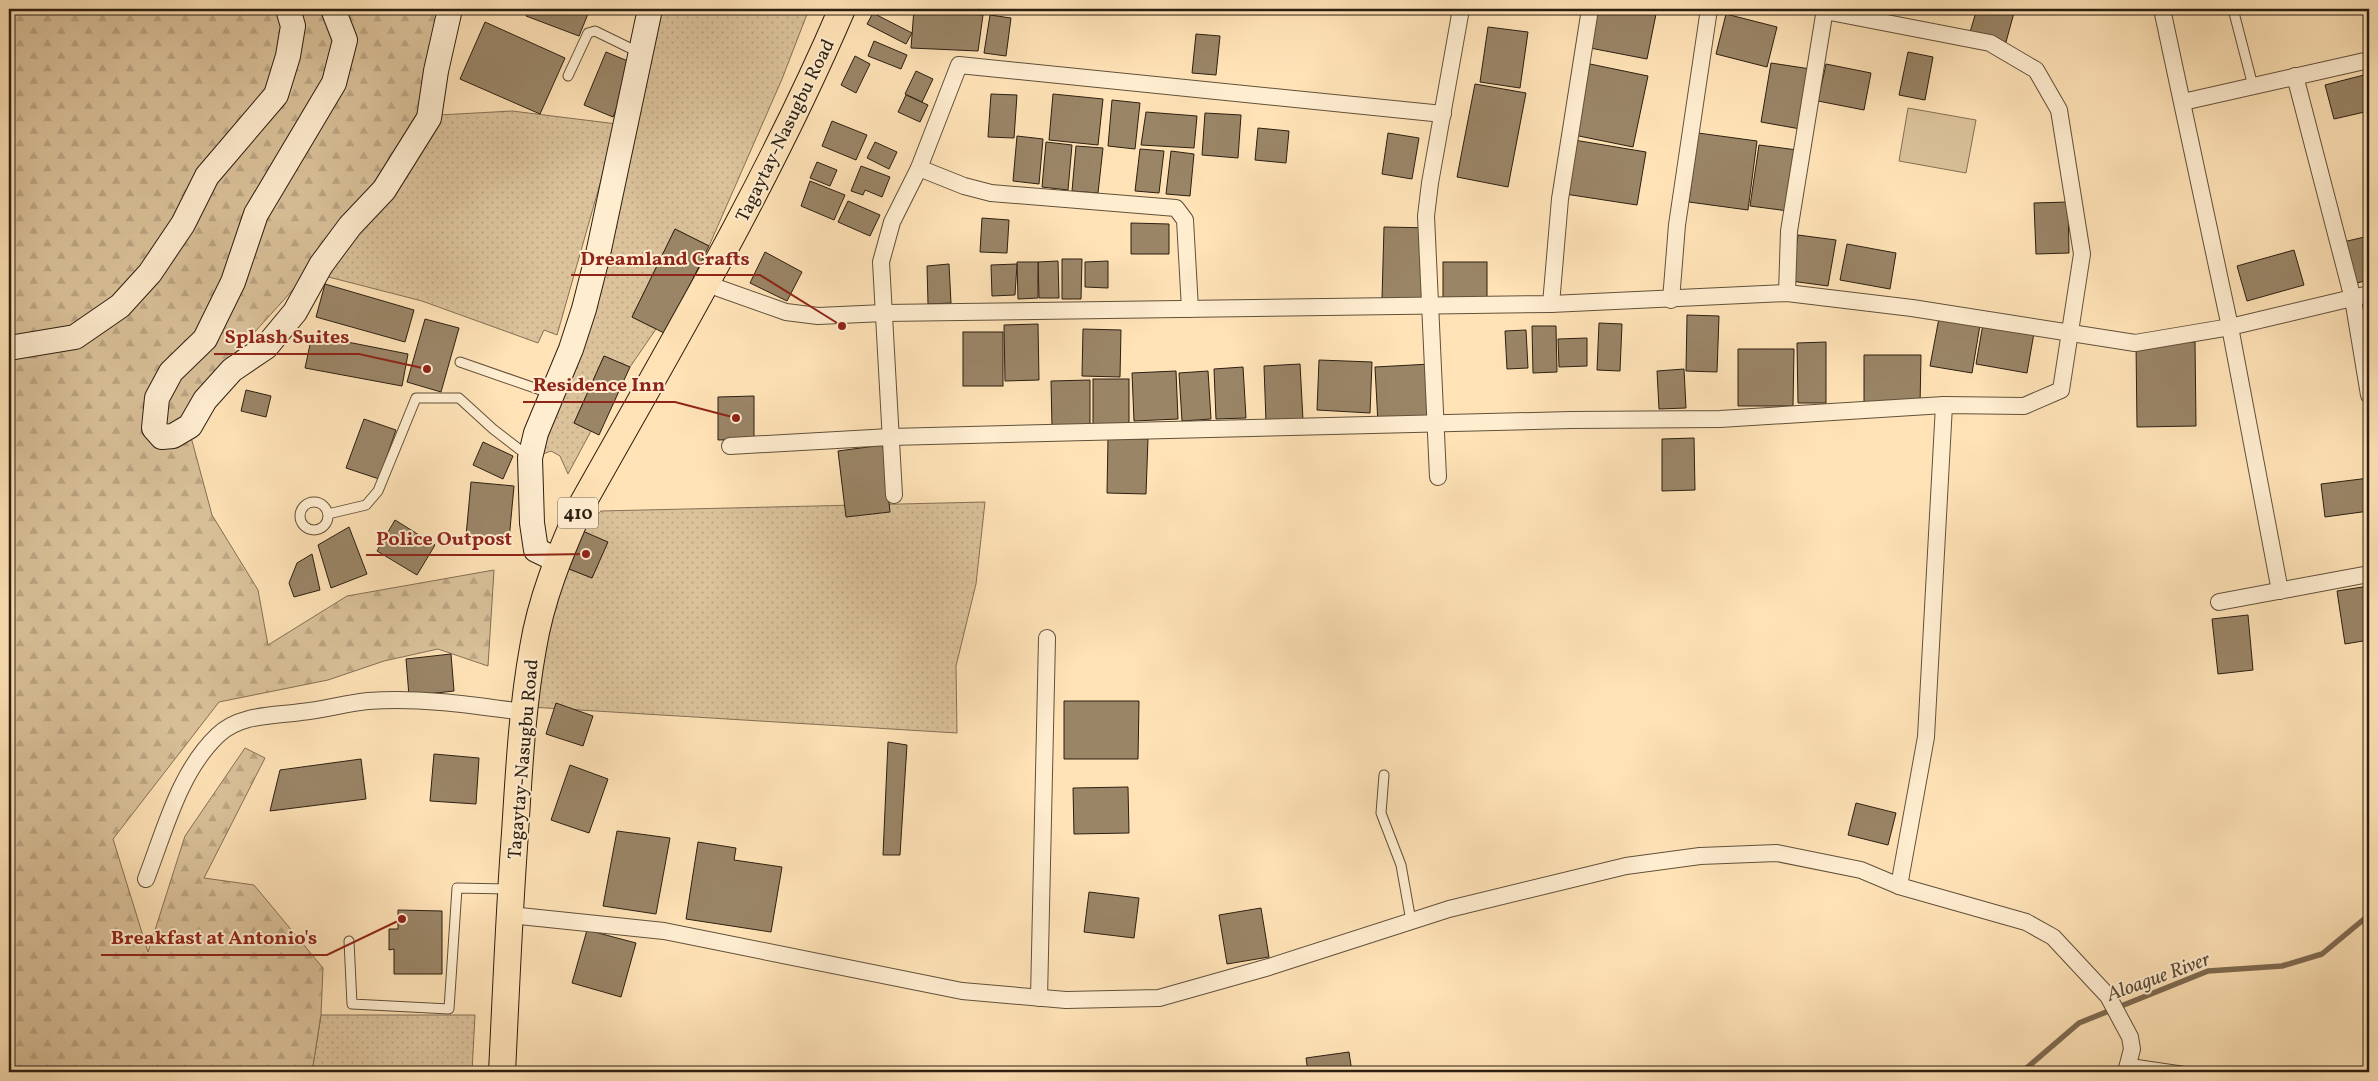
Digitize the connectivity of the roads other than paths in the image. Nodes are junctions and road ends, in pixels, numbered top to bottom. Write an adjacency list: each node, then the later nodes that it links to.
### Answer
1 (288, 9): 30 (street)
2 (333, 9): 3 (street)
3 (450, 9)
4 (650, 9): 12 (street)
5 (842, 9): 20 (main road, Tagaytay-Nasugbu Road / 410)
6 (1461, 9): 18 (street)
7 (1590, 9): 24 (street)
8 (1709, 9): 23 (street)
9 (2162, 9): 17 (street)
10 (2233, 9): 16 (lane)
11 (1825, 10): 21 (street); 29 (street)
12 (641, 53): 14 (lane); 32 (street)
13 (2369, 60): 15 (street)
14 (568, 76)
15 (2295, 76): 16 (street); 22 (street)
16 (2252, 86): 17 (street)
17 (2183, 102): 28 (street)
18 (1443, 114): 19 (street); 25 (street)
19 (919, 168): 26 (street); 27 (street)
20 (707, 284): 27 (street); 42 (main road, Tagaytay-Nasugbu Road / 410)
21 (1787, 293): 23 (street); 29 (street)
22 (2361, 296): 28 (street); 33 (street)
23 (1671, 300): 24 (street)
24 (1551, 304): 25 (street)
25 (1430, 305): 26 (street); 35 (street)
26 (1190, 309): 27 (street)
27 (884, 313): 36 (street)
28 (2230, 327): 29 (street); 44 (street)
29 (2069, 333): 34 (street)
30 (9, 348)
31 (460, 362): 32 (lane)
32 (552, 394): 38 (street)
33 (2369, 395)
34 (1944, 405): 35 (street); 50 (street)
35 (1436, 424): 36 (street); 39 (street)
36 (890, 437): 37 (street); 40 (street)
37 (730, 446)
38 (530, 458): 41 (lane); 42 (street)
39 (1438, 477)
40 (894, 495)
41 (328, 514)
42 (558, 560): 47 (main road, Tagaytay-Nasugbu Road / 410)
43 (2369, 574): 44 (street)
44 (2280, 591): 45 (street)
45 (2219, 602)
46 (1047, 638): 55 (street)
47 (523, 712): 49 (street); 51 (main road, Tagaytay-Nasugbu Road / 410)
48 (1384, 775): 53 (lane)
49 (146, 879)
50 (1900, 886): 53 (street); 56 (street)
51 (511, 889): 52 (main road, Tagaytay-Nasugbu Road / 410); 54 (lane)
52 (510, 915): 55 (street); 57 (main road, Tagaytay-Nasugbu Road / 410)
53 (1411, 921): 55 (street)
54 (349, 941)
55 (1039, 998)
56 (2126, 1068): 58 (lane)
57 (502, 1072)
58 (2188, 1072)

